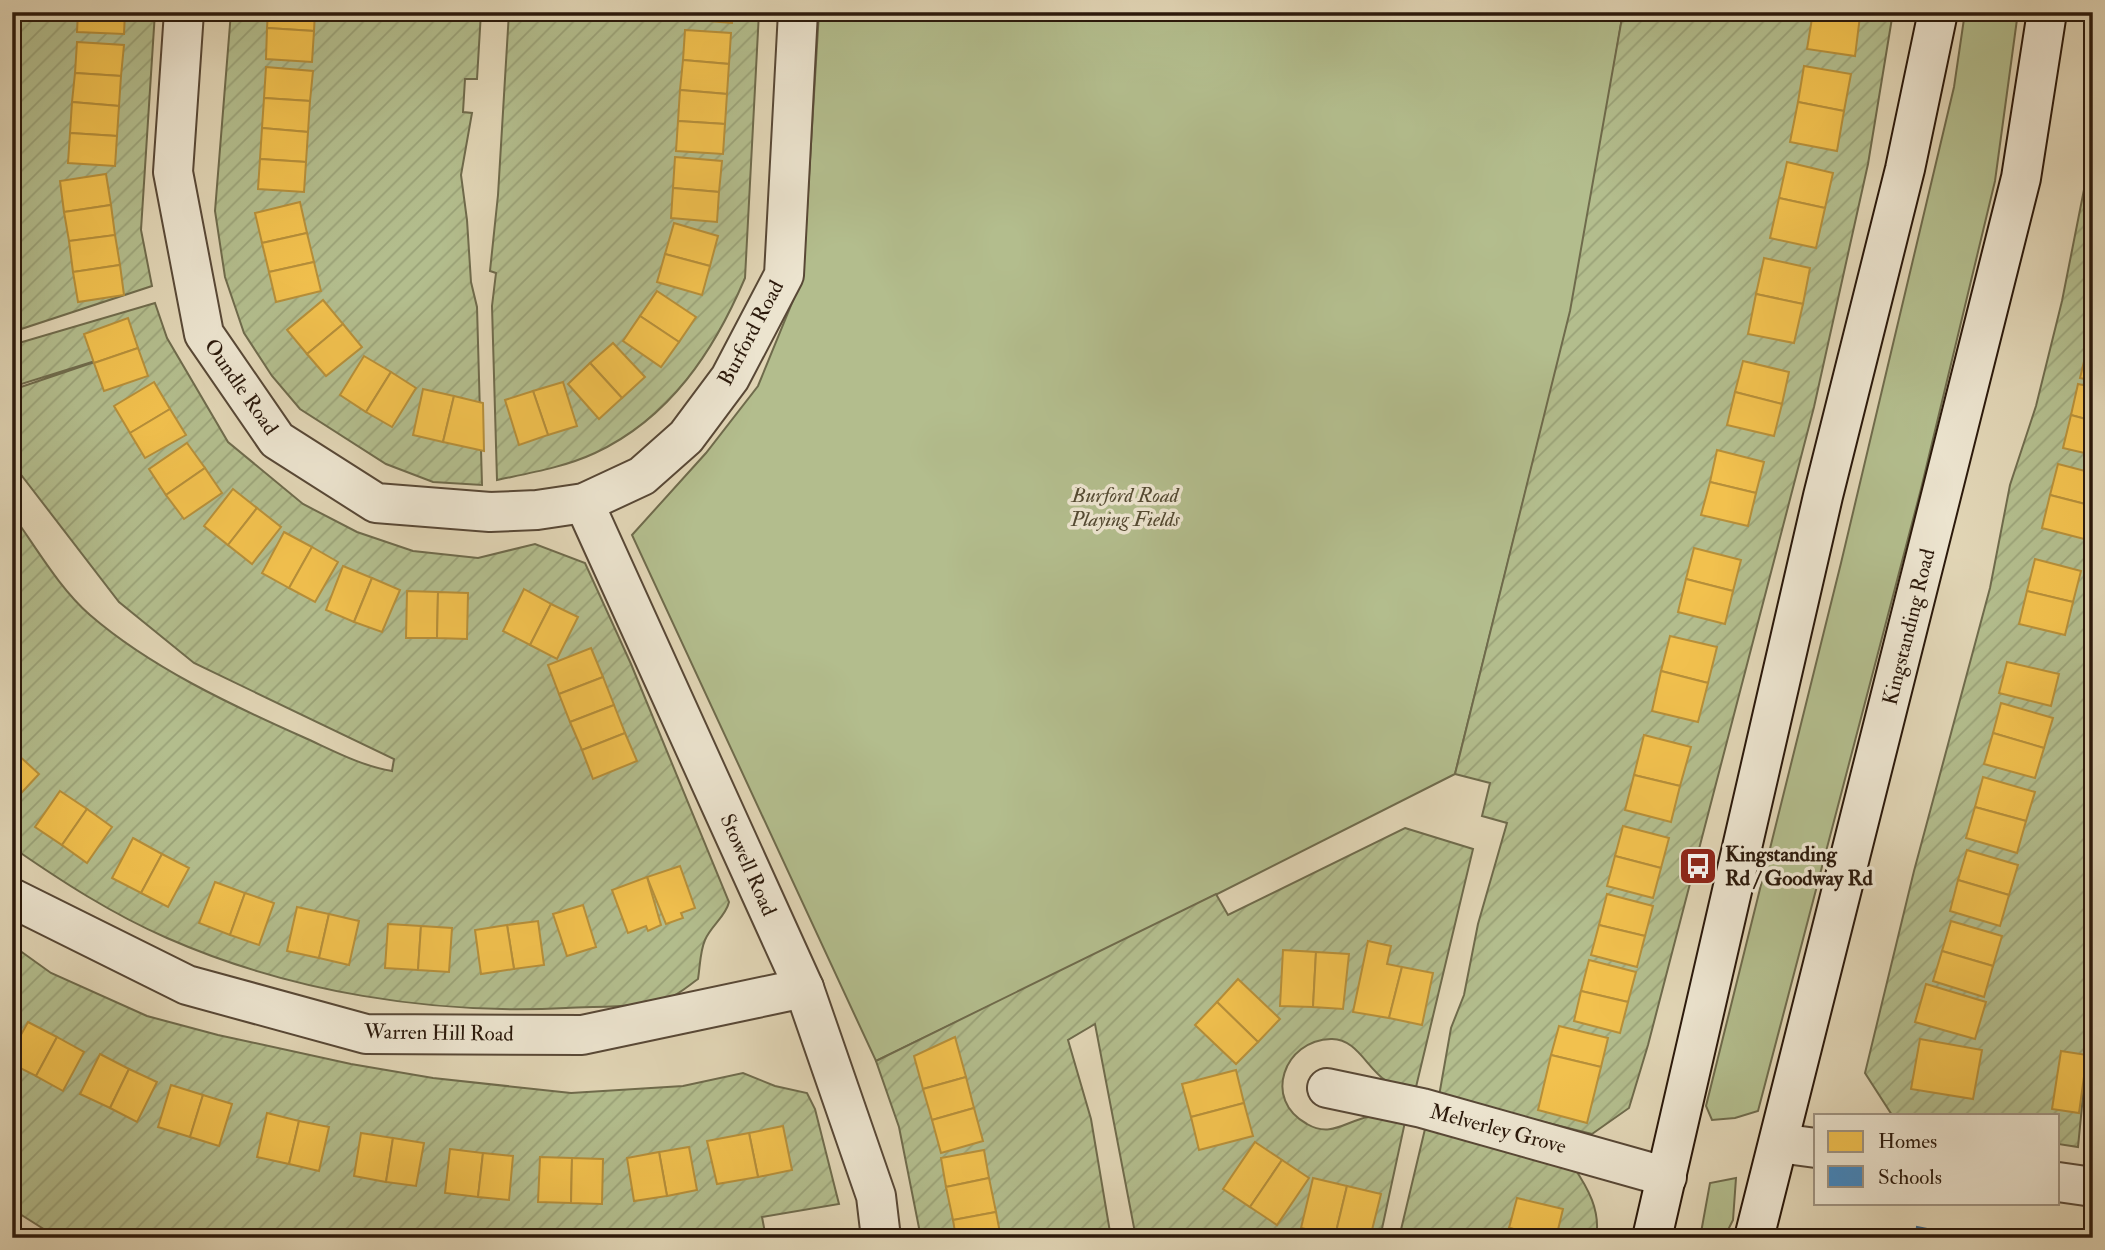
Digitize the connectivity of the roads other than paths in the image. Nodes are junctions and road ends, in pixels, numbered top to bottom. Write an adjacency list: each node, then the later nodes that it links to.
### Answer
1 (184, 12): 5 (street, Oundle Road)
2 (798, 12): 5 (street, Burford Road)
3 (1938, 12): 11 (street)
4 (2047, 12): 9 (street, Kingstanding Road)
5 (584, 503): 7 (street, Stowell Road)
6 (12, 898): 7 (street, Warren Hill Road)
7 (804, 988): 14 (street, Stowell Road)
8 (1327, 1088): 11 (street, Melverley Grove)
9 (1779, 1143): 10 (street); 16 (street, Kingstanding Road)
10 (1814, 1148)
11 (1667, 1177): 15 (street)
12 (2060, 1182): 13 (street)
13 (2093, 1187)
14 (881, 1238)
15 (1652, 1238)
16 (1754, 1238)

